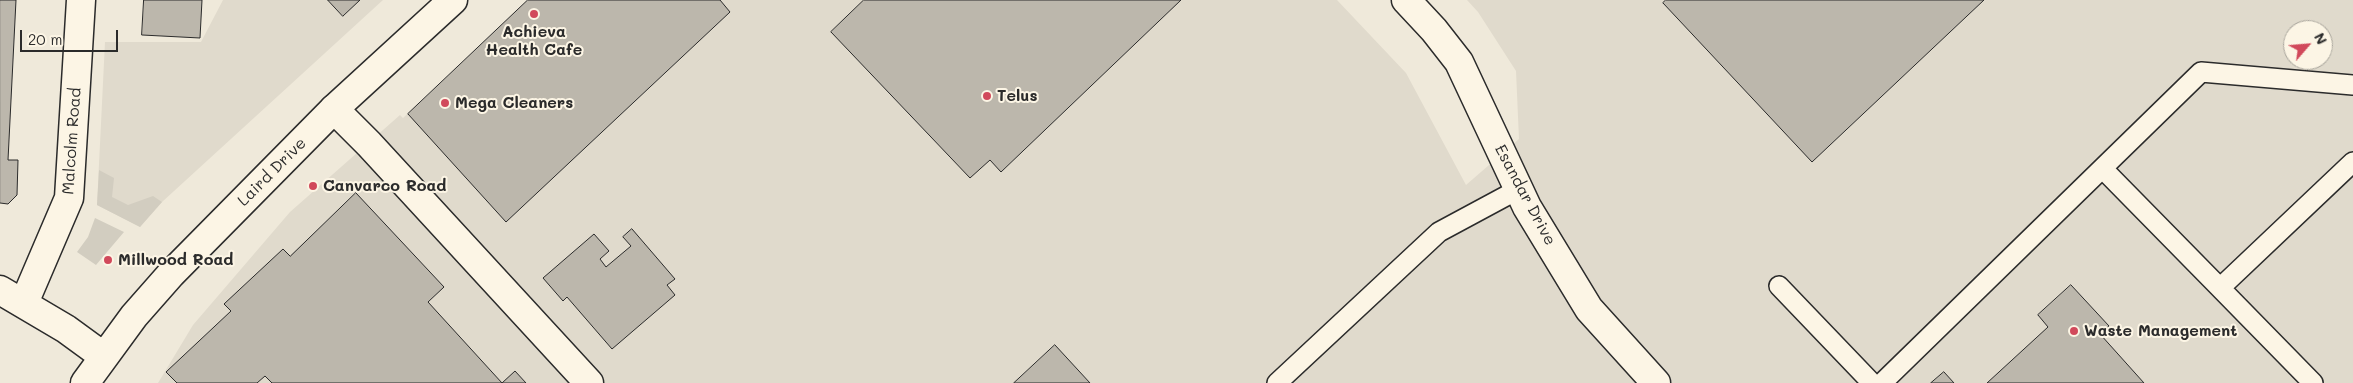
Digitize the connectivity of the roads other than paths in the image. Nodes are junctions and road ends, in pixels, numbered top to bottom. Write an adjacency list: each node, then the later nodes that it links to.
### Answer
1 (81, 0): 12 (street, Malcolm Road)
2 (453, 0): 5 (street, Laird Drive)
3 (1406, 0): 8 (street, Esandar Drive)
4 (2353, 85): 7 (lane)
5 (334, 109): 13 (street, Laird Drive); 15 (street)
6 (2353, 162): 10 (lane)
7 (2103, 169): 10 (lane); 19 (lane)
8 (1519, 188): 16 (lane); 17 (street, Esandar Drive)
9 (1779, 286): 18 (lane)
10 (2220, 288): 20 (lane)
11 (0, 290): 12 (street)
12 (24, 303): 13 (street)
13 (103, 356): 14 (street)
14 (85, 383)
15 (588, 383)
16 (1277, 383)
17 (1656, 383)
18 (1872, 383)
19 (1882, 383)
20 (2312, 383)

